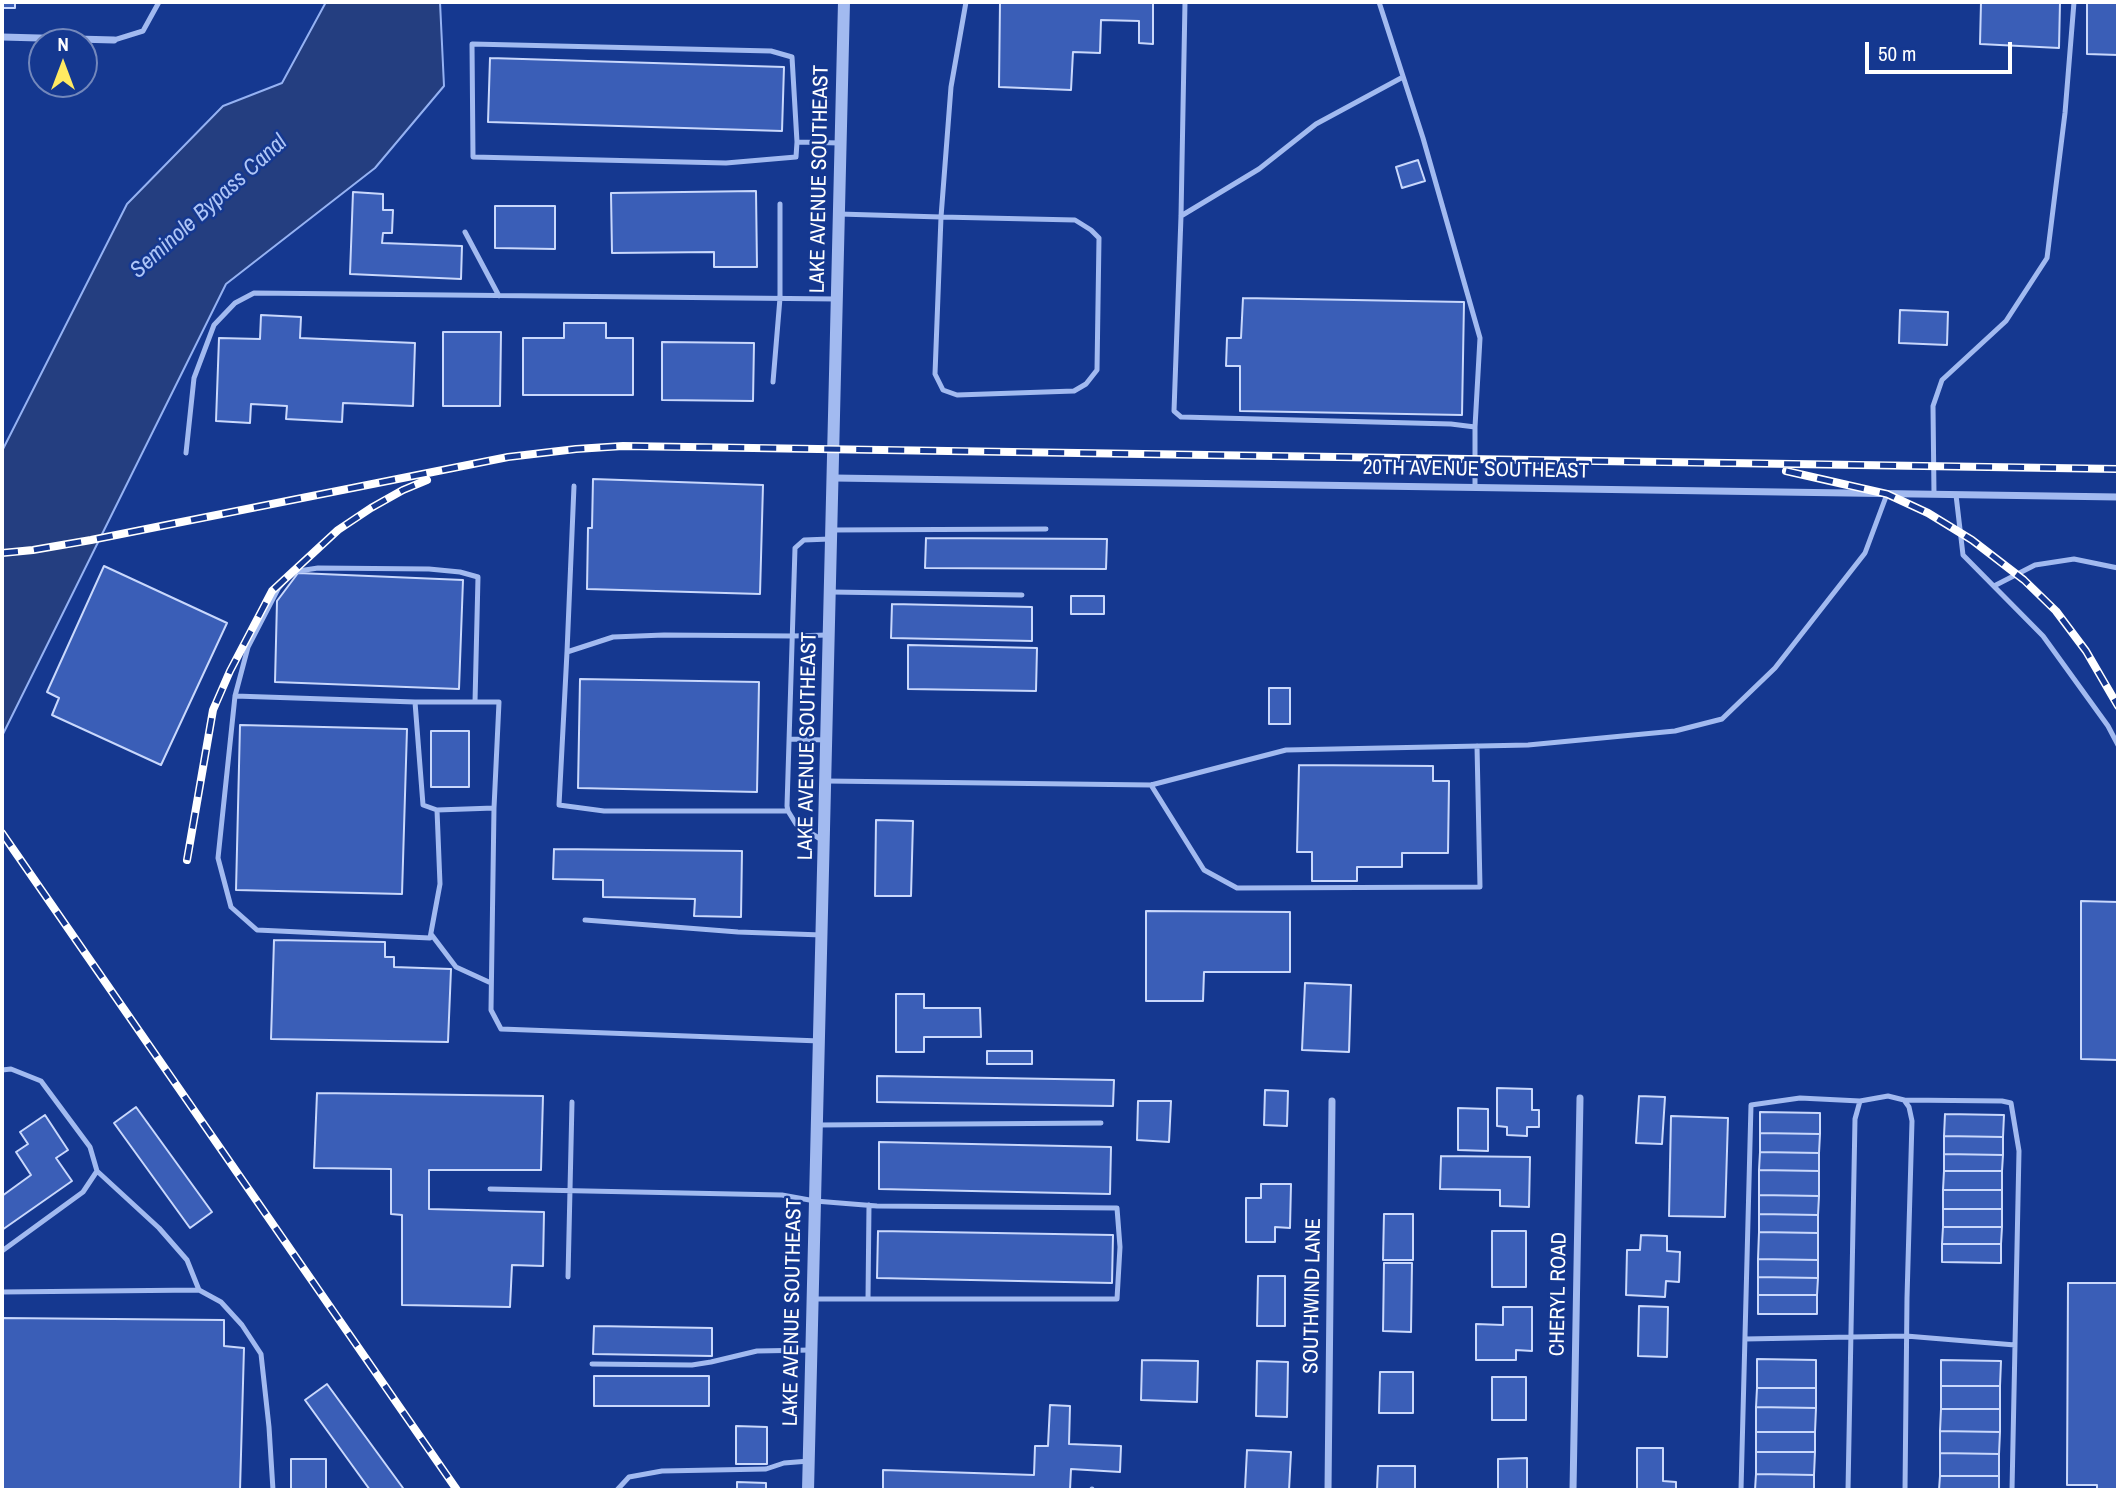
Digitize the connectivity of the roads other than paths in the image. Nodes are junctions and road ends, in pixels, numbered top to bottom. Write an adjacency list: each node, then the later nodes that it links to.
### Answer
1 (159, 2): 8 (lane)
2 (844, 2): 11 (street, LAKE AVENUE SOUTHEAST)
3 (966, 2): 15 (lane)
4 (1185, 2): 14 (lane)
5 (1379, 2): 9 (lane)
6 (2074, 2): 27 (lane)
7 (2, 37): 8 (street)
8 (114, 40)
9 (1403, 77): 14 (lane); 21 (lane)
10 (797, 142): 10 (lane); 11 (lane)
11 (840, 143): 13 (street, LAKE AVENUE SOUTHEAST)
12 (780, 204): 18 (lane)
13 (839, 214): 15 (lane); 19 (street, LAKE AVENUE SOUTHEAST)
14 (1181, 216): 21 (lane)
15 (941, 217): 15 (lane)
16 (465, 232): 17 (lane)
17 (499, 296): 18 (lane); 22 (lane)
18 (780, 298): 19 (lane); 20 (lane)
19 (837, 299): 23 (street, LAKE AVENUE SOUTHEAST)
20 (773, 382)
21 (1475, 428): 25 (lane)
22 (186, 453)
23 (834, 478): 25 (street, 20TH AVENUE SOUTHEAST); 31 (street, LAKE AVENUE SOUTHEAST)
24 (574, 486): 38 (lane)
25 (1475, 488): 26 (street, 20TH AVENUE SOUTHEAST)
26 (1887, 494): 27 (street, 20TH AVENUE SOUTHEAST); 45 (lane)
27 (1934, 494): 28 (street, 20TH AVENUE SOUTHEAST)
28 (1956, 495): 29 (street, 20TH AVENUE SOUTHEAST); 33 (lane)
29 (2118, 497)
30 (1046, 529): 31 (lane)
31 (832, 534): 34 (street, LAKE AVENUE SOUTHEAST); 37 (lane)
32 (2118, 568): 33 (lane)
33 (1994, 586): 44 (lane)
34 (831, 592): 35 (lane); 36 (street, LAKE AVENUE SOUTHEAST)
35 (1022, 595)
36 (830, 635): 37 (lane); 43 (street, LAKE AVENUE SOUTHEAST)
37 (793, 636): 38 (lane); 42 (lane)
38 (567, 652): 50 (lane)
39 (235, 696): 40 (lane); 41 (lane); 53 (lane)
40 (415, 702): 41 (lane); 49 (lane)
41 (475, 702): 48 (lane)
42 (790, 738): 43 (lane); 50 (lane)
43 (827, 740): 46 (street, LAKE AVENUE SOUTHEAST)
44 (2118, 745)
45 (1477, 746): 47 (lane); 47 (lane)
46 (826, 781): 47 (lane); 51 (street, LAKE AVENUE SOUTHEAST)
47 (1151, 785)
48 (494, 808): 49 (lane); 55 (lane)
49 (437, 810): 53 (lane)
50 (788, 811): 51 (lane)
51 (824, 841): 54 (street, LAKE AVENUE SOUTHEAST)
52 (585, 920): 54 (lane)
53 (431, 934): 55 (lane)
54 (822, 935): 56 (street, LAKE AVENUE SOUTHEAST)
55 (491, 983): 56 (lane)
56 (820, 1041): 64 (street, LAKE AVENUE SOUTHEAST)
57 (2, 1070): 65 (lane)
58 (1580, 1098): 87 (street, CHERYL ROAD)
59 (1903, 1100): 61 (lane); 76 (lane); 79 (lane)
60 (1332, 1101): 86 (street, SOUTHWIND LANE)
61 (1860, 1101): 77 (lane); 78 (lane)
62 (572, 1102): 67 (lane)
63 (1101, 1123): 64 (lane)
64 (818, 1125): 68 (street, LAKE AVENUE SOUTHEAST)
65 (97, 1171): 70 (lane); 72 (lane)
66 (491, 1189): 67 (lane)
67 (569, 1191): 68 (lane); 71 (lane)
68 (816, 1201): 69 (lane); 74 (street, LAKE AVENUE SOUTHEAST)
69 (869, 1205): 75 (lane); 75 (lane)
70 (2, 1251)
71 (568, 1277)
72 (199, 1290): 73 (lane); 83 (lane)
73 (2, 1292)
74 (813, 1299): 75 (lane); 80 (street, LAKE AVENUE SOUTHEAST)
75 (868, 1299)
76 (1906, 1336): 77 (lane); 79 (lane); 90 (lane)
77 (1850, 1337): 78 (lane); 89 (lane)
78 (1745, 1339): 88 (lane)
79 (2015, 1345): 91 (lane)
80 (812, 1350): 81 (lane); 82 (street, LAKE AVENUE SOUTHEAST)
81 (592, 1364)
82 (809, 1461): 84 (lane); 85 (street, LAKE AVENUE SOUTHEAST)
83 (273, 1490)
84 (617, 1490)
85 (808, 1490)
86 (1328, 1490)
87 (1573, 1490)
88 (1741, 1490)
89 (1848, 1490)
90 (1905, 1490)
91 (2012, 1490)

